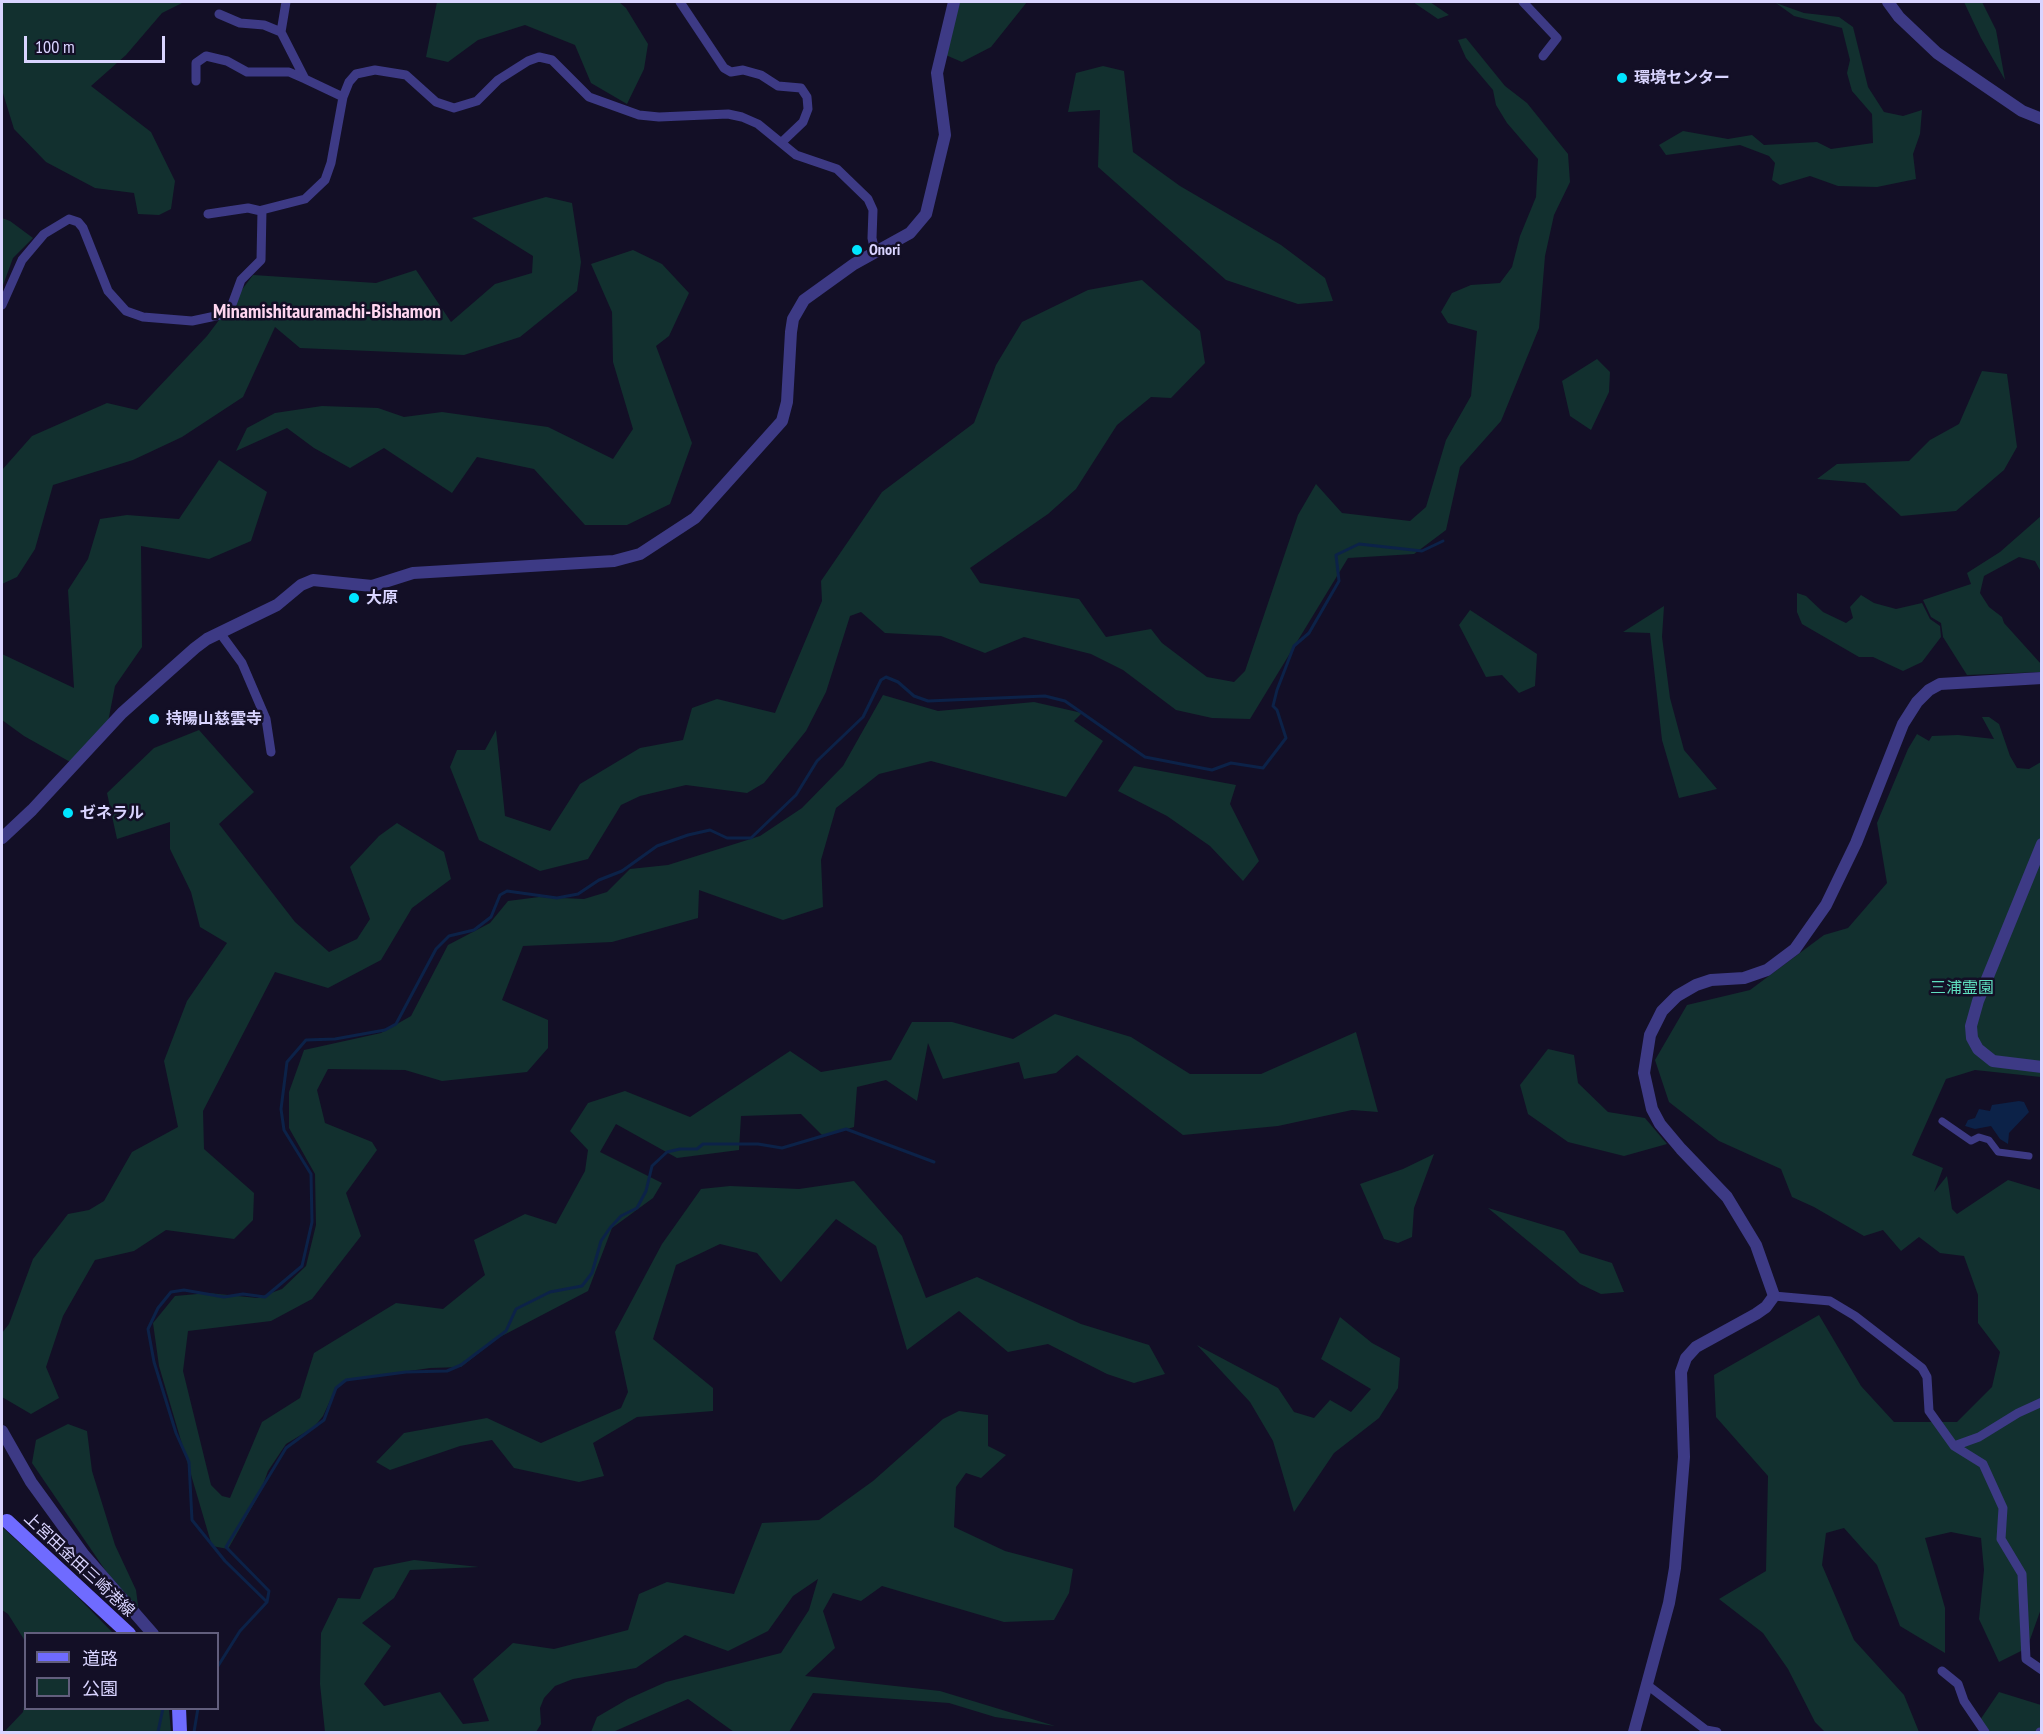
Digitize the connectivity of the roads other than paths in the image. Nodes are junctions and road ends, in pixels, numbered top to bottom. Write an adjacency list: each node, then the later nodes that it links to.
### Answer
1 (286, 2): 7 (street)
2 (680, 2): 13 (street)
3 (954, 2): 16 (street)
4 (1523, 2): 8 (street)
5 (1888, 2): 12 (street)
6 (219, 14): 7 (street)
7 (281, 32): 9 (street)
8 (1543, 56)
9 (305, 79): 10 (street); 11 (street)
10 (196, 81)
11 (343, 97): 13 (street); 14 (street)
12 (2042, 119)
13 (782, 142): 16 (street)
14 (261, 211): 15 (street); 17 (street)
15 (208, 214)
16 (875, 252): 18 (street)
17 (2, 305)
18 (220, 633): 20 (street); 21 (street)
19 (2042, 678): 26 (street)
20 (271, 752)
21 (2, 838)
22 (2042, 844): 23 (street)
23 (2042, 1067)
24 (1942, 1121): 25 (street)
25 (2029, 1156)
26 (1774, 1296): 29 (street); 35 (street)
27 (2042, 1402): 29 (street)
28 (2, 1431): 32 (street)
29 (1954, 1446): 33 (street)
30 (8, 1521): 31 (main road, 上宮田金田三崎港線)
31 (127, 1632)
32 (151, 1632)
33 (2042, 1670)
34 (1942, 1671): 40 (street)
35 (1646, 1684): 38 (street); 39 (street)
36 (182, 1711): 37 (main road)
37 (180, 1732)
38 (1634, 1732)
39 (1717, 1732)
40 (1985, 1732)

